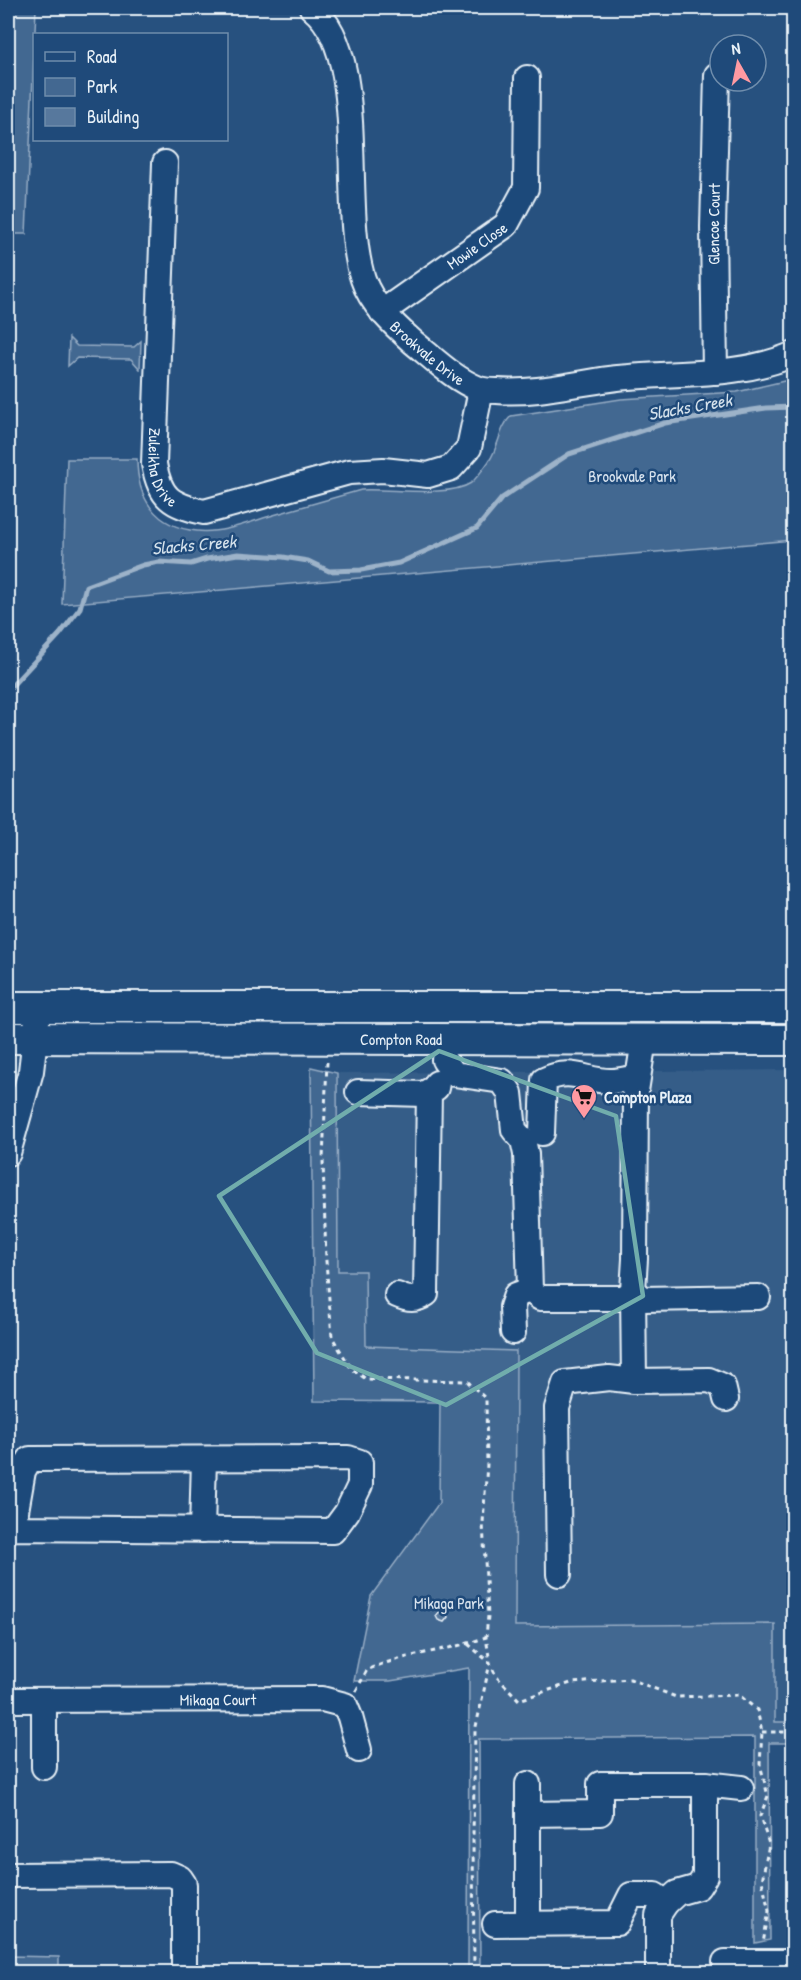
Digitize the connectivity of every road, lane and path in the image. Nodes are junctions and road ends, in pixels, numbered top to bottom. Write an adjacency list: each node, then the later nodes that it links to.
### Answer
1 (318, 9): 5 (street, Brookvale Drive)
2 (527, 78): 5 (street, Mowie Close)
3 (717, 93): 7 (street, Glencoe Court)
4 (165, 163): 8 (street, Zuleikha Drive)
5 (382, 312): 8 (street, Brookvale Drive)
6 (794, 354): 7 (street, Brookvale Drive)
7 (715, 372): 8 (street, Brookvale Drive)
8 (481, 390)
9 (8, 1007): 10 (main road, Compton Road)
10 (38, 1007): 11 (main road, Compton Road); 12 (street)
11 (794, 1007)
12 (22, 1039): 15 (main road, Compton Road); 23 (street)
13 (644, 1040): 14 (main road, Compton Road); 15 (main road, Compton Road); 20 (street)
14 (794, 1040)
15 (445, 1050): 18 (street); 19 (street)
16 (327, 1061): 35 (path)
17 (544, 1080): 18 (street); 20 (street); 22 (street)
18 (502, 1081): 24 (street)
19 (429, 1091): 21 (street); 26 (street)
20 (636, 1091): 25 (street)
21 (358, 1092)
22 (542, 1133)
23 (8, 1153)
24 (530, 1290): 25 (street); 28 (street)
25 (633, 1290): 27 (street); 29 (street)
26 (397, 1295)
27 (758, 1297)
28 (513, 1332)
29 (634, 1381): 30 (street); 34 (street)
30 (726, 1400)
31 (204, 1459): 32 (street); 33 (street); 33 (street)
32 (10, 1530): 33 (street)
33 (202, 1530)
34 (559, 1574)
35 (486, 1637): 36 (path); 37 (path)
36 (468, 1644): 37 (path); 40 (path)
37 (490, 1663): 41 (path); 57 (path)
38 (8, 1700): 39 (street, Mikaga Court)
39 (44, 1700): 40 (street, Mikaga Court); 44 (street)
40 (345, 1706): 43 (street)
41 (762, 1732): 42 (path); 54 (path)
42 (794, 1732)
43 (359, 1750)
44 (44, 1767)
45 (528, 1784): 48 (street)
46 (705, 1784): 47 (street); 48 (street); 50 (street)
47 (741, 1788)
48 (528, 1814): 51 (street)
49 (8, 1875): 56 (street)
50 (666, 1903): 51 (street); 58 (street)
51 (528, 1923): 52 (street)
52 (495, 1924)
53 (725, 1962): 54 (street)
54 (769, 1962): 55 (street)
55 (794, 1962)
56 (184, 1972)
57 (474, 1972)
58 (658, 1972)

